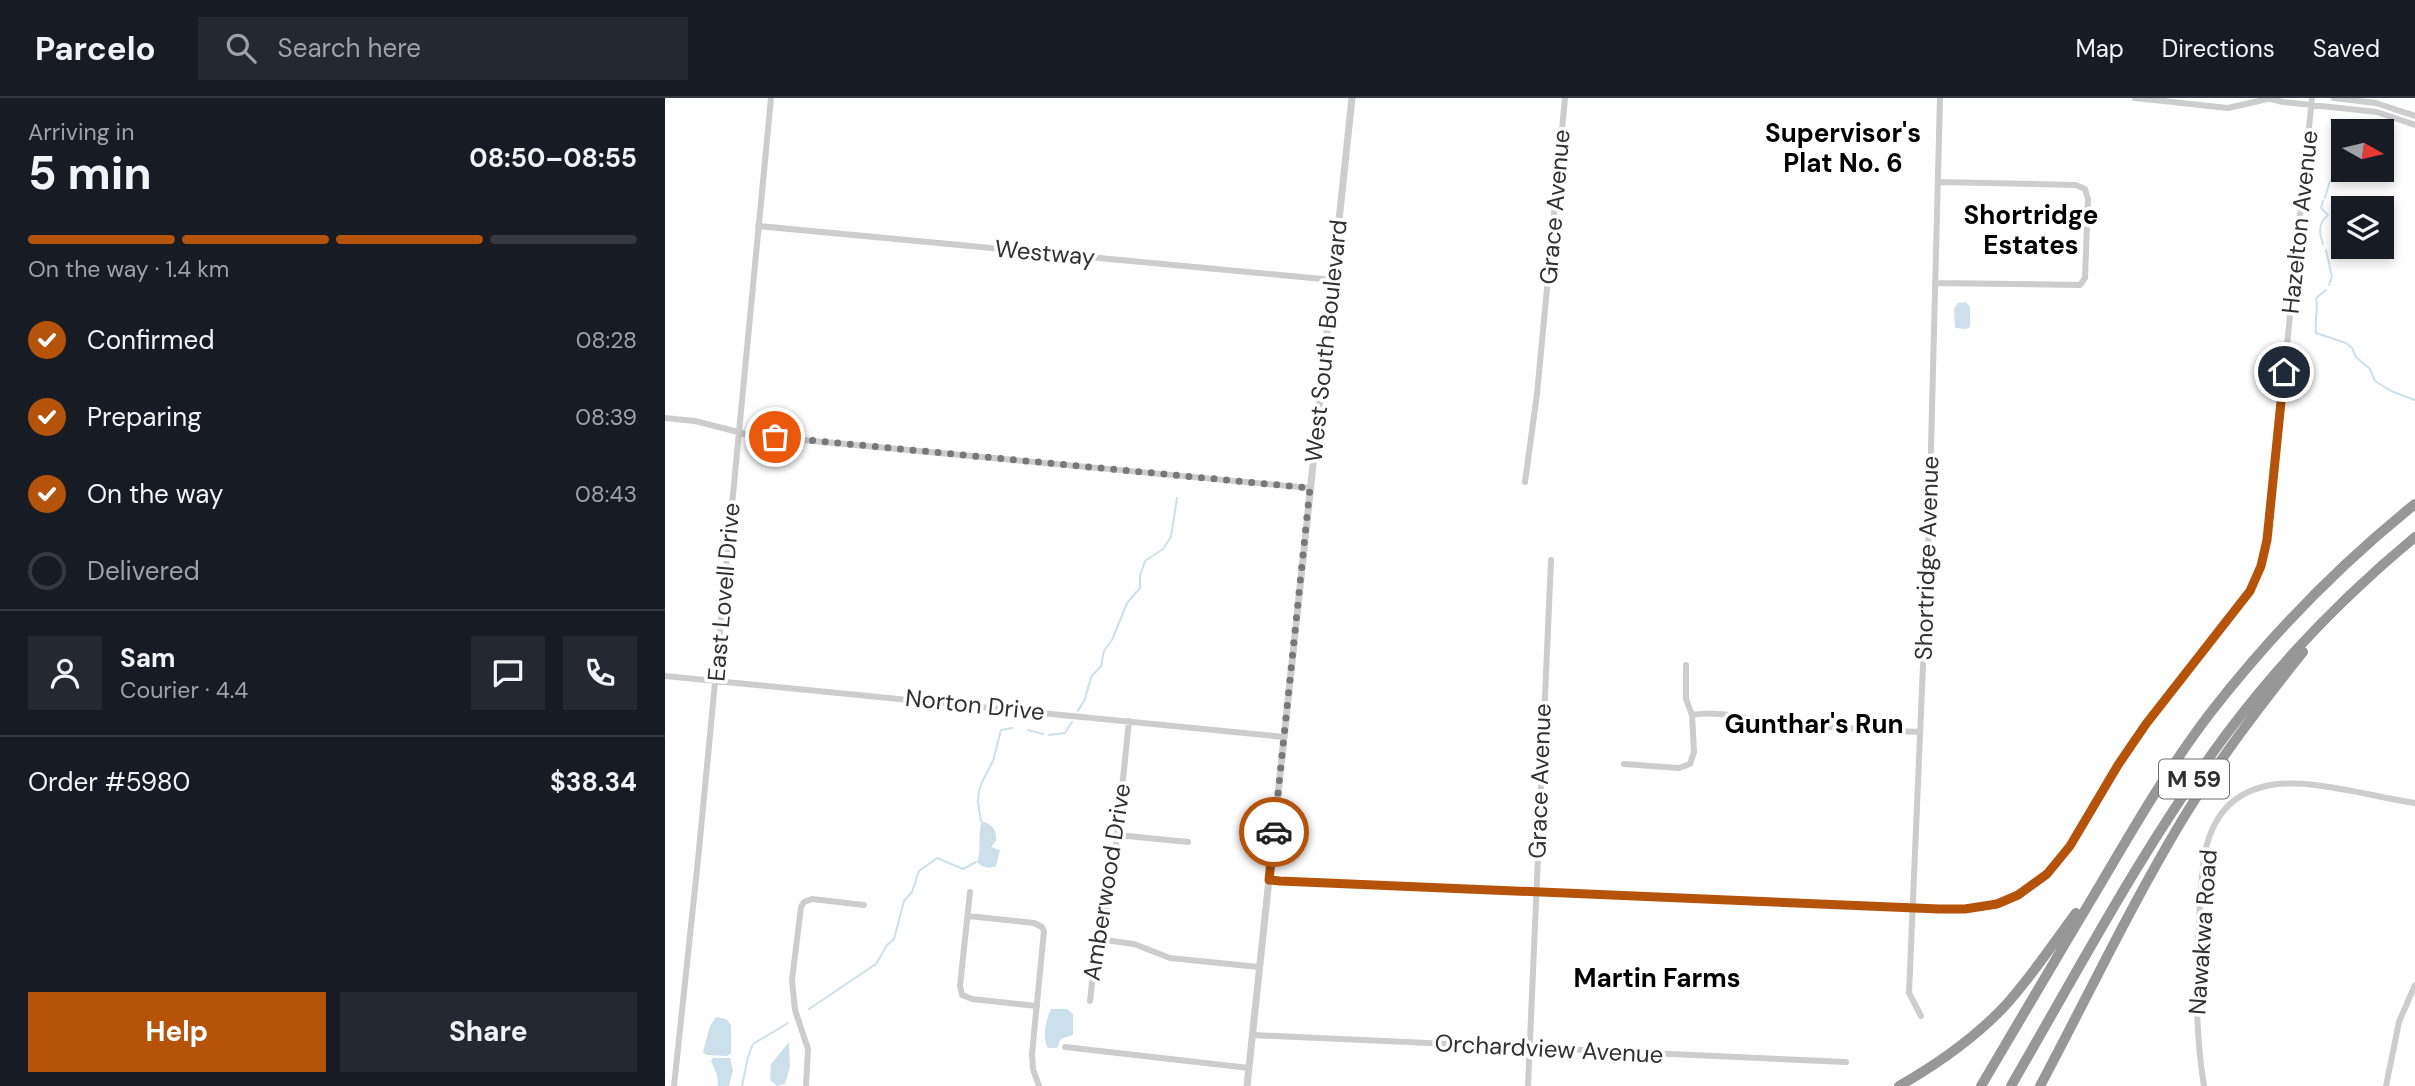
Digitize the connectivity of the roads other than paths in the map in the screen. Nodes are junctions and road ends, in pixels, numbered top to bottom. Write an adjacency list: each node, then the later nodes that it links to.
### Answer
1 (771, 98): 15 (street, East Lovell Drive)
2 (1352, 98): 16 (street, West South Boulevard)
3 (1565, 98): 20 (street, Grace Avenue)
4 (1940, 98): 14 (street, Shortridge Avenue)
5 (2135, 98): 8 (street)
6 (2272, 98): 8 (street); 9 (street)
7 (2334, 98): 10 (street)
8 (2188, 101)
9 (2312, 102): 11 (street); 42 (street, Hazelton Avenue)
10 (2385, 105): 11 (street); 12 (street)
11 (2384, 114): 13 (street)
12 (2415, 116)
13 (2415, 125)
14 (1938, 182): 17 (street, Shortridge Avenue); 17 (street)
15 (758, 226): 16 (street, Westway); 19 (street, East Lovell Drive)
16 (1333, 280): 21 (street, West South Boulevard)
17 (1935, 283): 31 (street, Shortridge Avenue)
18 (665, 418): 19 (street)
19 (738, 433): 21 (street); 28 (street, East Lovell Drive)
20 (1525, 482)
21 (1310, 488): 32 (street, West South Boulevard)
22 (2415, 504): 37 (highway, M 59)
23 (2415, 537): 25 (highway, M 59)
24 (1551, 561): 40 (street, Grace Avenue)
25 (2348, 597): 62 (highway, M 59); 63 (highway)
26 (1686, 665): 29 (street)
27 (665, 676): 28 (street, Norton Drive)
28 (715, 681): 30 (street, Norton Drive); 55 (street, East Lovell Drive)
29 (1692, 715): 31 (street); 33 (street)
30 (1129, 721): 32 (street, Norton Drive); 35 (street, Amberwood Drive)
31 (1920, 732): 42 (street, Shortridge Avenue)
32 (1284, 737): 38 (street, West South Boulevard)
33 (1624, 764)
34 (2415, 803): 64 (street, Nawakwa Road)
35 (1117, 835): 36 (street); 44 (street, Amberwood Drive)
36 (1188, 842)
37 (2111, 866): 60 (highway); 61 (highway, M 59)
38 (1269, 880): 40 (street, Hazelton Avenue); 45 (street, West South Boulevard)
39 (970, 892): 43 (street)
40 (1536, 892): 42 (street, Hazelton Avenue); 52 (street, Grace Avenue)
41 (864, 905): 56 (street)
42 (1913, 908): 49 (street, Shortridge Avenue)
43 (968, 916): 48 (street); 48 (street)
44 (1097, 939): 45 (street); 47 (street, Amberwood Drive)
45 (1259, 967): 50 (street, West South Boulevard)
46 (2415, 985): 65 (street)
47 (1090, 1000)
48 (1037, 1006): 57 (street)
49 (1921, 1016)
50 (1252, 1035): 52 (street, Orchardview Avenue); 54 (street, West South Boulevard)
51 (1065, 1047): 54 (street)
52 (1529, 1048): 53 (street, Orchardview Avenue); 59 (street, Grace Avenue)
53 (1846, 1062)
54 (1249, 1068): 58 (street, West South Boulevard)
55 (674, 1086)
56 (806, 1086)
57 (1038, 1086)
58 (1247, 1086)
59 (1528, 1086)
60 (1899, 1086)
61 (1981, 1086)
62 (2011, 1086)
63 (2041, 1086)
64 (2204, 1086)
65 (2386, 1086)

